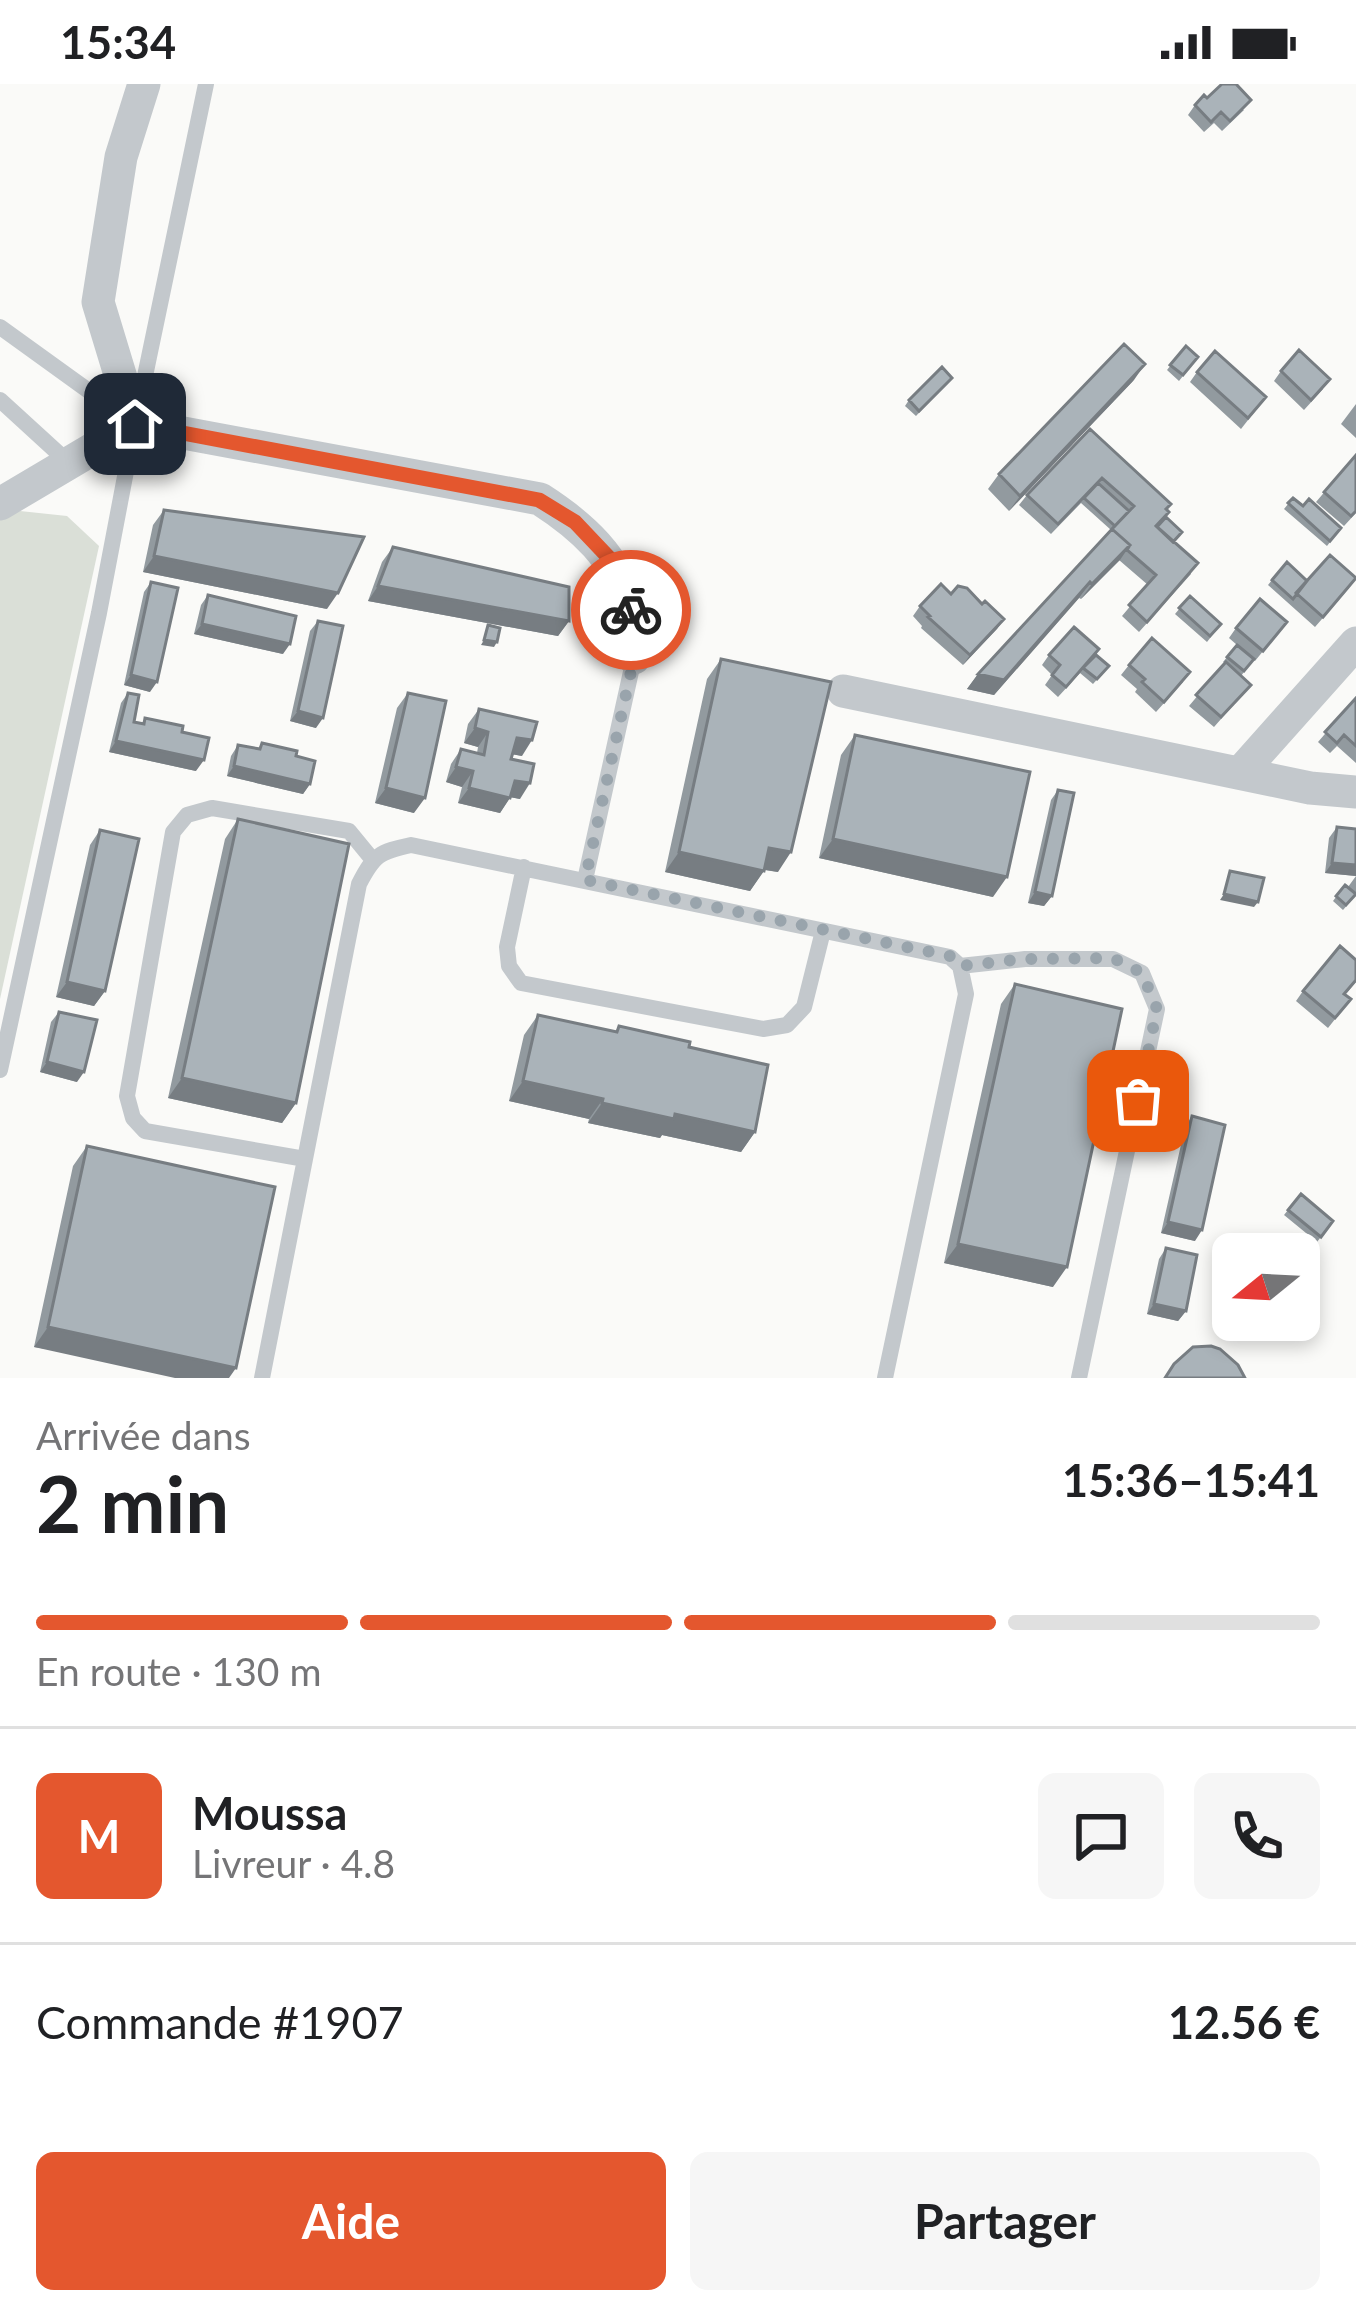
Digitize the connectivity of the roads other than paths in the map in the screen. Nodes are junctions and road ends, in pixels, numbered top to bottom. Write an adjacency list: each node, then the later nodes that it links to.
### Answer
1 (144, 84): 5 (street)
2 (206, 84): 5 (lane)
3 (0, 327): 5 (lane)
4 (0, 400): 6 (lane)
5 (135, 424): 6 (street); 9 (street); 18 (lane)
6 (69, 463): 7 (street)
7 (0, 503)
8 (1356, 644): 11 (street)
9 (634, 658): 15 (lane)
10 (843, 691): 11 (street)
11 (1240, 773): 12 (street)
12 (1356, 792)
13 (372, 859): 14 (lane); 19 (lane); 19 (lane)
14 (524, 868): 15 (lane); 16 (lane)
15 (585, 880): 16 (lane)
16 (823, 931): 17 (lane)
17 (959, 966): 21 (lane); 22 (lane)
18 (0, 1070)
19 (305, 1160): 20 (lane)
20 (262, 1378)
21 (885, 1378)
22 (1079, 1378)

